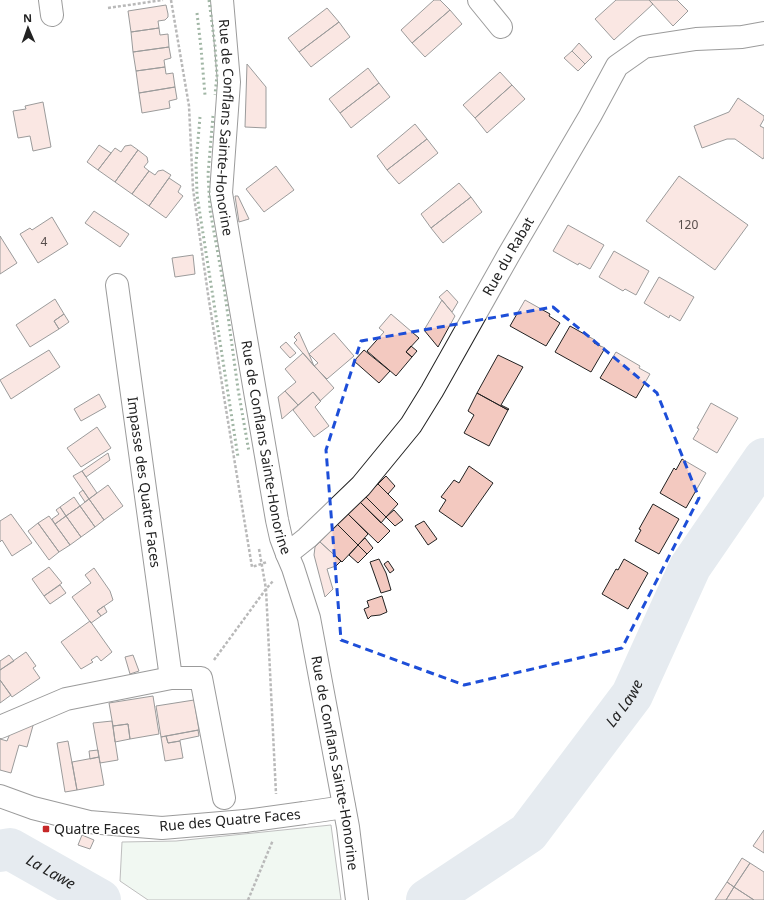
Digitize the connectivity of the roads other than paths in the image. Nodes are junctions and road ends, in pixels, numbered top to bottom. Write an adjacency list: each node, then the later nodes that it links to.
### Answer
1 (222, 0): 6 (street, Rue de Conflans Sainte-Honorine)
2 (479, 0): 3 (street)
3 (501, 27)
4 (764, 33): 6 (street, Rue du Rabat)
5 (117, 286): 7 (street, Impasse des Quatre Faces)
6 (290, 561): 11 (street, Rue de Conflans Sainte-Honorine)
7 (171, 678): 8 (street); 10 (street)
8 (0, 727)
9 (0, 796): 11 (street, Rue des Quatre Faces, bridge)
10 (224, 798)
11 (344, 807): 12 (street, Rue de Conflans Sainte-Honorine)
12 (356, 895)

